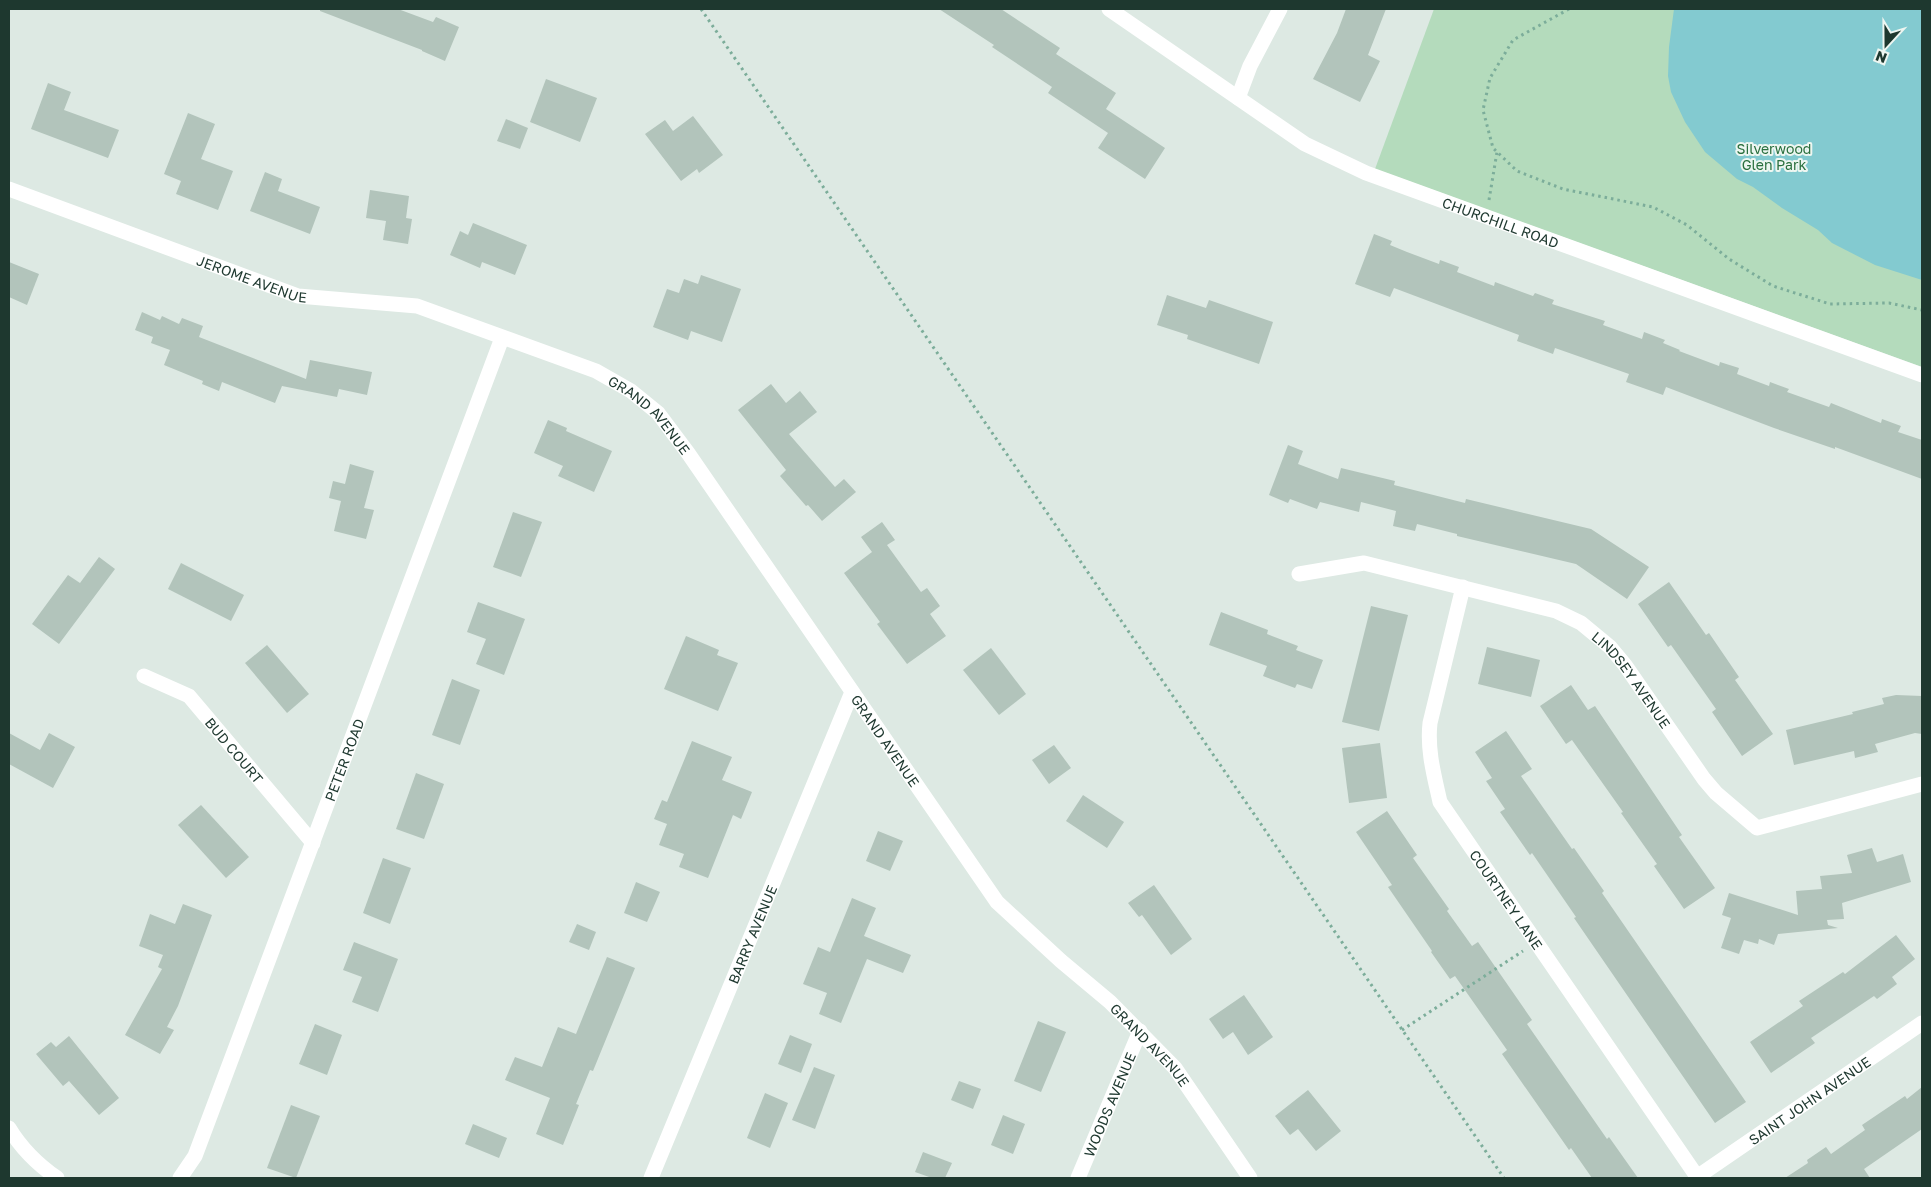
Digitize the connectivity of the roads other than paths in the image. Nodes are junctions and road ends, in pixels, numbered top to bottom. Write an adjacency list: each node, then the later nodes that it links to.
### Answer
1 (1109, 9): 3 (street, CHURCHILL ROAD)
2 (1280, 9): 3 (street)
3 (1238, 98): 6 (street, CHURCHILL ROAD)
4 (9, 189): 5 (street, JEROME AVENUE)
5 (502, 338): 10 (street, GRAND AVENUE); 12 (street, PETER ROAD)
6 (1922, 375)
7 (1299, 574): 8 (street, LINDSEY AVENUE)
8 (1463, 587): 11 (street, LINDSEY AVENUE); 21 (street, COURTNEY LANE)
9 (144, 676): 12 (street, BUD COURT)
10 (852, 692): 14 (street, GRAND AVENUE); 18 (street, BARRY AVENUE)
11 (1922, 784)
12 (313, 843): 17 (street, PETER ROAD)
13 (1922, 1023): 21 (street, SAINT JOHN AVENUE)
14 (1140, 1031): 19 (street, WOODS AVENUE); 20 (street, GRAND AVENUE)
15 (9, 1128): 16 (street)
16 (57, 1178)
17 (180, 1178)
18 (651, 1178)
19 (1078, 1178)
20 (1250, 1178)
21 (1698, 1178)

